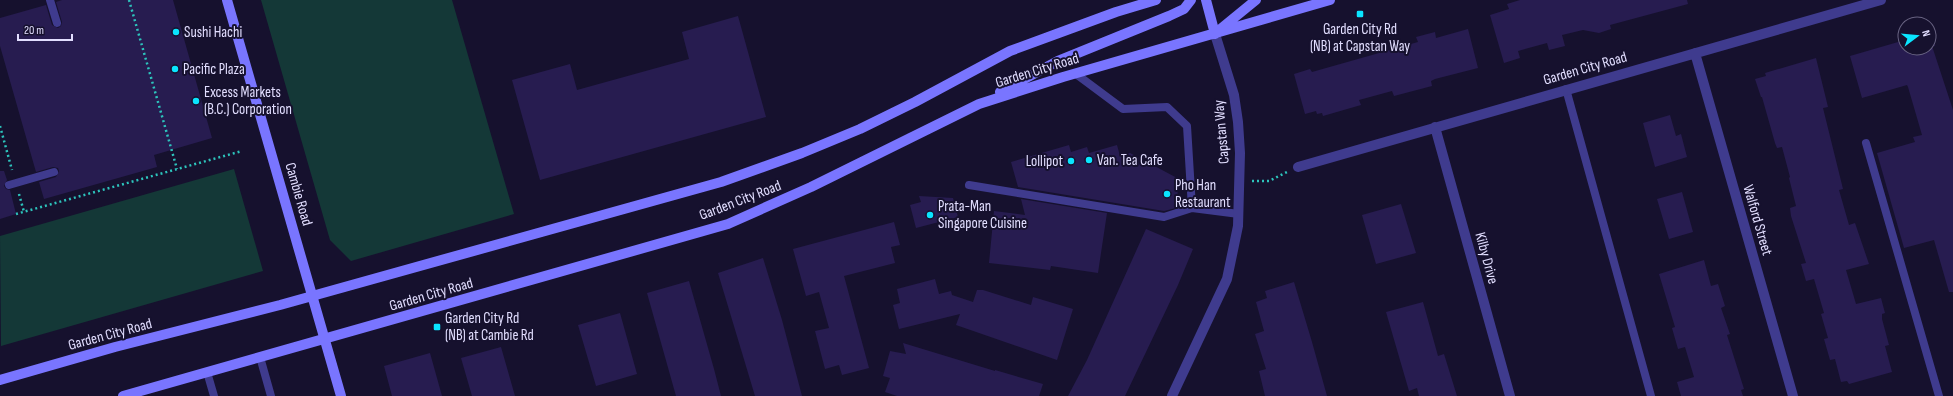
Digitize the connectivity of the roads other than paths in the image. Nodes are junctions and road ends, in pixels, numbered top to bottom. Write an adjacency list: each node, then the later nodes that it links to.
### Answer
1 (50, 0): 9 (lane)
2 (227, 0): 23 (main road, Cambie Road)
3 (1156, 0): 23 (main road, Garden City Road)
4 (1191, 0): 14 (main road)
5 (1206, 0): 10 (main road, Capstan Way)
6 (1256, 0): 10 (main road)
7 (1330, 0): 10 (main road, Garden City Road)
8 (1881, 0): 11 (street, Garden City Road)
9 (56, 23)
10 (1215, 34): 12 (main road, Garden City Road); 22 (street, Capstan Way)
11 (1695, 53): 13 (street, Garden City Road); 35 (street, Walford Street)
12 (1076, 74): 14 (main road, Garden City Road); 21 (lane)
13 (1566, 89): 15 (street, Garden City Road); 34 (lane)
14 (979, 104): 24 (main road, Garden City Road)
15 (1435, 128): 17 (street, Garden City Road); 33 (street, Kilby Drive)
16 (1866, 143): 36 (lane)
17 (1298, 167)
18 (54, 172): 19 (lane)
19 (9, 185)
20 (969, 185): 21 (lane)
21 (1192, 208): 22 (lane)
22 (1238, 214): 32 (street, Capstan Way)
23 (312, 295): 24 (main road, Cambie Road); 27 (main road, Garden City Road)
24 (325, 340): 25 (main road, Garden City Road); 31 (main road, Cambie Road)
25 (260, 357): 26 (main road, Garden City Road); 30 (lane)
26 (207, 372): 28 (main road, Garden City Road); 29 (lane)
27 (0, 380)
28 (123, 396)
29 (214, 396)
30 (271, 396)
31 (341, 396)
32 (1172, 396)
33 (1510, 396)
34 (1652, 396)
35 (1793, 396)
36 (1939, 396)

